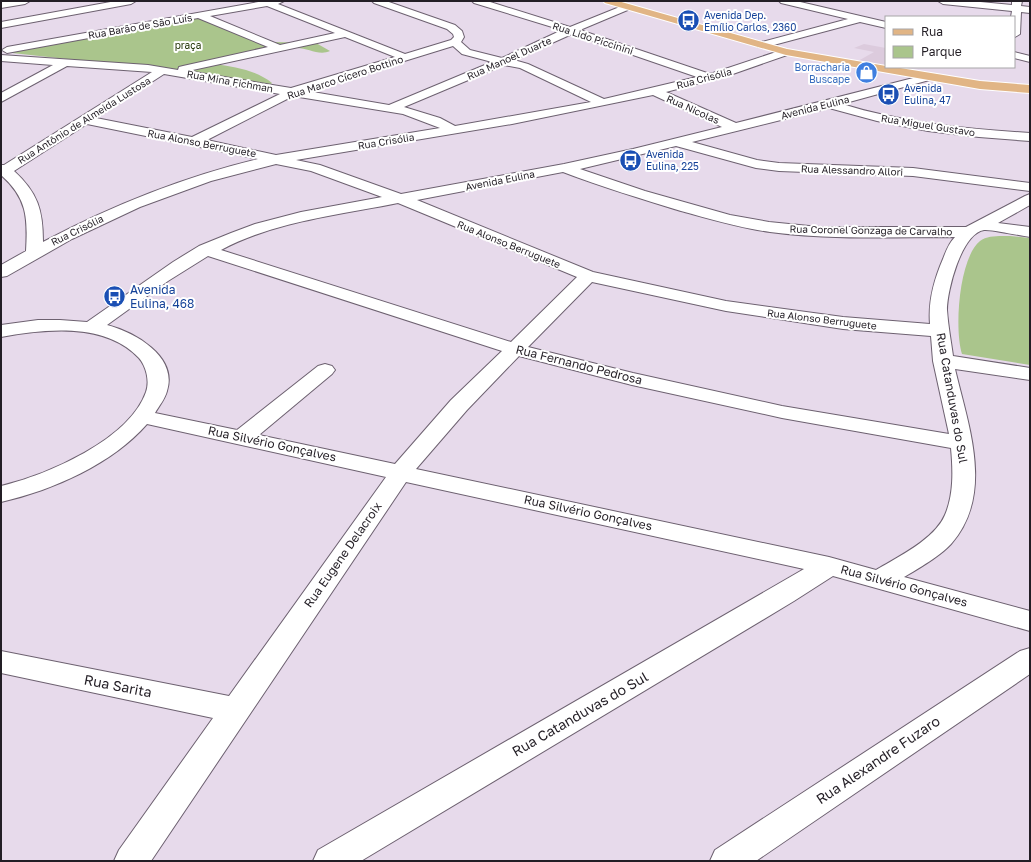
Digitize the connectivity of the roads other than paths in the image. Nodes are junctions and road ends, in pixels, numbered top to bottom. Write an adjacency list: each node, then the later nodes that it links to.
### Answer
1 (25, 1): 10 (street)
2 (131, 1): 17 (street)
3 (279, 1): 9 (street, Rua Barão de São Luís)
4 (377, 1): 21 (street)
5 (477, 1): 18 (street, Rua Lido Piccinini)
6 (608, 1): 12 (main road)
7 (784, 1): 15 (street)
8 (943, 1): 11 (street)
9 (268, 3): 14 (street, Rua Barão de São Luís); 19 (street)
10 (1, 5)
11 (1017, 5): 13 (street); 20 (street)
12 (628, 7): 18 (street, Rua Manoel Duarte); 22 (main road)
13 (1030, 10)
14 (198, 15): 23 (street); 24 (street, Rua Barão de São Luís)
15 (861, 19): 16 (street); 22 (street)
16 (883, 23)
17 (1, 25)
18 (571, 30): 30 (street, Rua Manoel Duarte); 33 (street, Rua Lido Piccinini)
19 (345, 34): 23 (street, Rua Antônio de Almeida Lustosa); 27 (street)
20 (1017, 35)
21 (455, 42): 27 (street, Rua Marco Cícero Bottino); 30 (street)
22 (761, 45): 25 (main road)
23 (279, 48): 32 (street, Rua Antônio de Almeida Lustosa)
24 (1, 51)
25 (786, 52): 33 (street, Rua Crisólia); 34 (main road)
26 (1015, 55): 29 (street)
27 (404, 57): 36 (street, Rua Marco Cícero Bottino)
28 (1, 58): 31 (street, Rua Mina Fichman)
29 (1030, 59)
30 (506, 60): 39 (street); 41 (street, Rua Manoel Duarte)
31 (66, 62): 32 (street, Rua Mina Fichman); 38 (street)
32 (167, 71): 36 (street, Rua Mina Fichman); 42 (street, Rua Antônio de Almeida Lustosa)
33 (708, 77): 37 (street, Rua Crisólia)
34 (930, 77): 35 (main road); 40 (street, Avenida Eulina)
35 (1030, 89)
36 (292, 92): 41 (street, Rua Mina Fichman); 46 (street, Rua Marco Cícero Bottino)
37 (653, 92): 39 (street, Rua Crisólia); 43 (street, Rua Nicolas)
38 (1, 98)
39 (603, 103): 44 (street, Rua Crisólia)
40 (828, 104): 43 (street, Avenida Eulina); 45 (street, Rua Miguel Gustavo)
41 (391, 108): 44 (street, Rua Mina Fichman)
42 (86, 120): 46 (street, Rua Alonso Berruguete); 50 (street, Rua Antônio de Almeida Lustosa)
43 (733, 127): 47 (street, Avenida Eulina)
44 (454, 130): 48 (street, Rua Crisólia)
45 (1030, 137)
46 (194, 141): 48 (street, Rua Alonso Berruguete)
47 (675, 142): 49 (street, Avenida Eulina); 51 (street, Rua Alessandro Allori)
48 (279, 159): 52 (street, Rua Alonso Berruguete); 57 (street, Rua Crisólia)
49 (564, 168): 52 (street, Avenida Eulina); 54 (street, Rua Coronel Gonzaga de Carvalho)
50 (3, 170): 57 (street)
51 (1030, 187)
52 (401, 199): 56 (street, Avenida Eulina); 59 (street, Rua Alonso Berruguete)
53 (1030, 199): 54 (street, Rua Catanduvas do Sul)
54 (975, 228): 55 (street, Rua Coronel Gonzaga de Carvalho); 62 (street, Rua Catanduvas do Sul)
55 (1030, 232)
56 (205, 250): 60 (street, Avenida Eulina); 63 (street, Rua Fernando Pedrosa)
57 (34, 252): 58 (street, Rua Crisólia)
58 (1, 272)
59 (588, 276): 62 (street, Rua Alonso Berruguete); 63 (street, Rua Eugene Delacroix)
60 (91, 328): 61 (street); 67 (street)
61 (1, 331)
62 (940, 331): 64 (street, Rua Catanduvas do Sul)
63 (515, 349): 69 (street, Rua Fernando Pedrosa); 70 (street, Rua Eugene Delacroix)
64 (943, 361): 66 (street); 69 (street, Rua Catanduvas do Sul)
65 (325, 370): 68 (street)
66 (1030, 374)
67 (144, 417): 68 (street, Rua Silvério Gonçalves); 71 (street)
68 (243, 437): 70 (street, Rua Silvério Gonçalves)
69 (961, 443): 73 (street, Rua Catanduvas do Sul)
70 (401, 472): 72 (street, Rua Silvério Gonçalves); 77 (street, Rua Eugene Delacroix)
71 (1, 494)
72 (829, 566): 73 (street, Rua Silvério Gonçalves); 79 (street, Rua Catanduvas do Sul)
73 (881, 579): 74 (street, Rua Silvério Gonçalves)
74 (1030, 621)
75 (1030, 659): 80 (street, Rua Alexandre Fuzaro)
76 (1, 662): 77 (street, Rua Sarita)
77 (236, 710): 78 (street, Rua Eugene Delacroix)
78 (131, 861)
79 (330, 861)
80 (726, 861)

